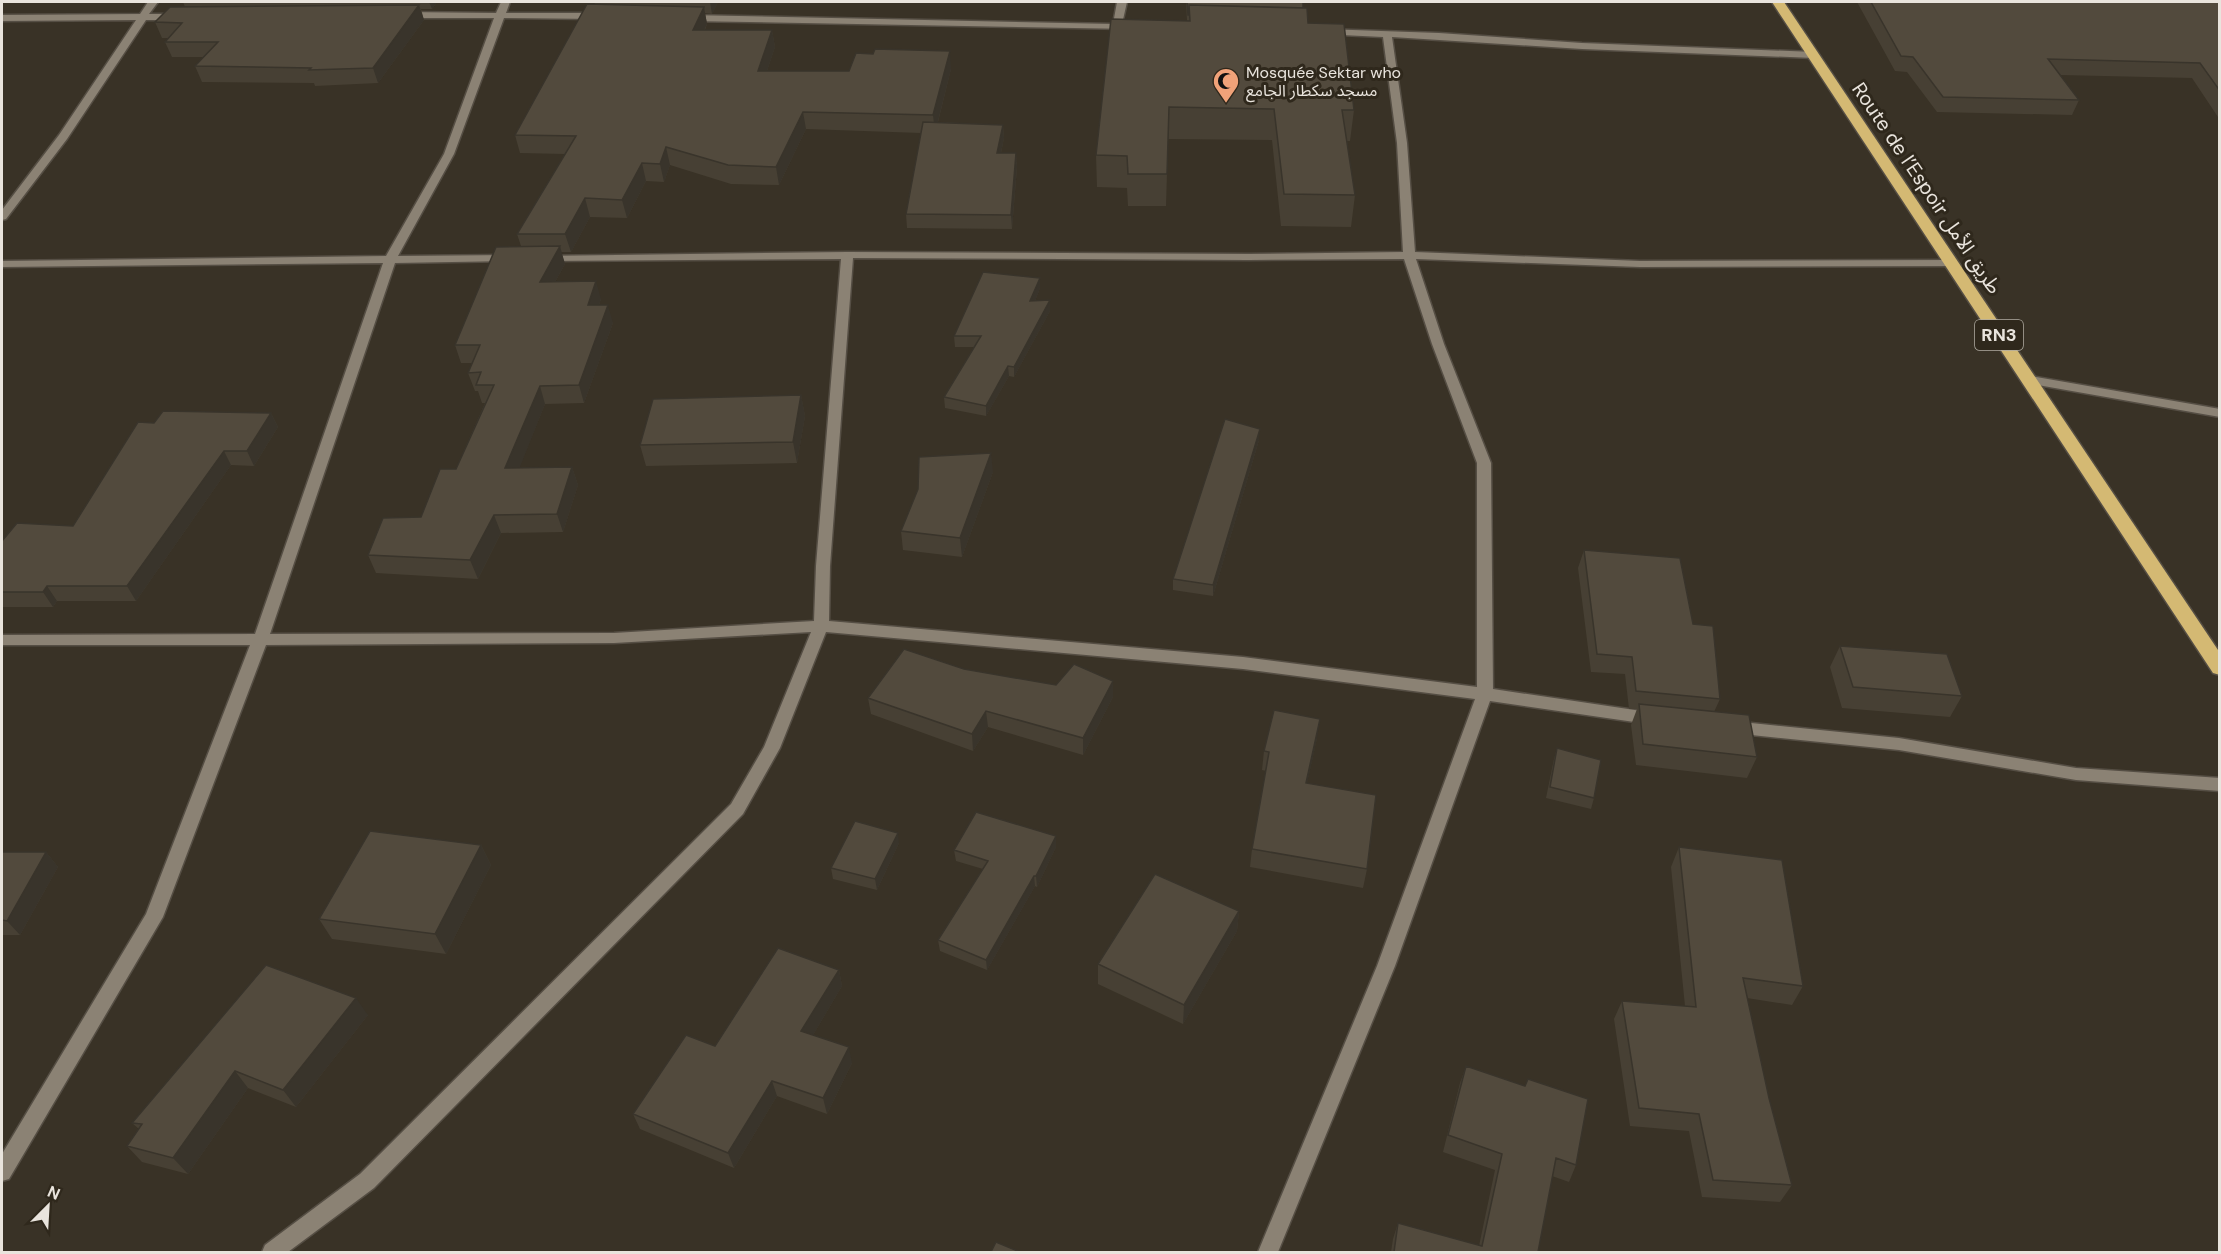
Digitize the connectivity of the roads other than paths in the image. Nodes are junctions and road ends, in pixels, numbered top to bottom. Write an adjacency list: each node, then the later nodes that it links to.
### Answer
1 (153, 2): 9 (street)
2 (1122, 2): 11 (street)
3 (1779, 2): 15 (highway, Route de l’Espoir طريق الأمل / RN3)
4 (502, 8): 5 (street); 6 (street); 19 (street)
5 (392, 15)
6 (604, 16)
7 (190, 17): 9 (street)
8 (2, 18): 9 (street)
9 (142, 18): 16 (street)
10 (675, 18): 11 (street)
11 (1117, 27): 12 (street)
12 (1141, 27)
13 (1317, 32): 14 (street)
14 (1387, 34): 15 (street); 18 (street)
15 (1814, 55): 20 (highway, Route de l’Espoir طريق الأمل / RN3)
16 (2, 217)
17 (846, 255): 18 (street); 19 (street); 24 (street)
18 (1409, 255): 20 (street); 28 (street)
19 (390, 259): 21 (street); 25 (street)
20 (1951, 263): 22 (highway, Route de l’Espoir طريق الأمل / RN3)
21 (2, 264)
22 (2030, 380): 23 (street); 27 (highway, Route de l’Espoir طريق الأمل / RN3)
23 (2220, 413)
24 (821, 626): 25 (street); 28 (street); 33 (street)
25 (261, 637): 26 (street); 32 (street)
26 (2, 640)
27 (2220, 668)
28 (1485, 694): 29 (street); 34 (street)
29 (1665, 720)
30 (1712, 725): 31 (street)
31 (2220, 785)
32 (2, 1172)
33 (272, 1252)
34 (1268, 1252)

